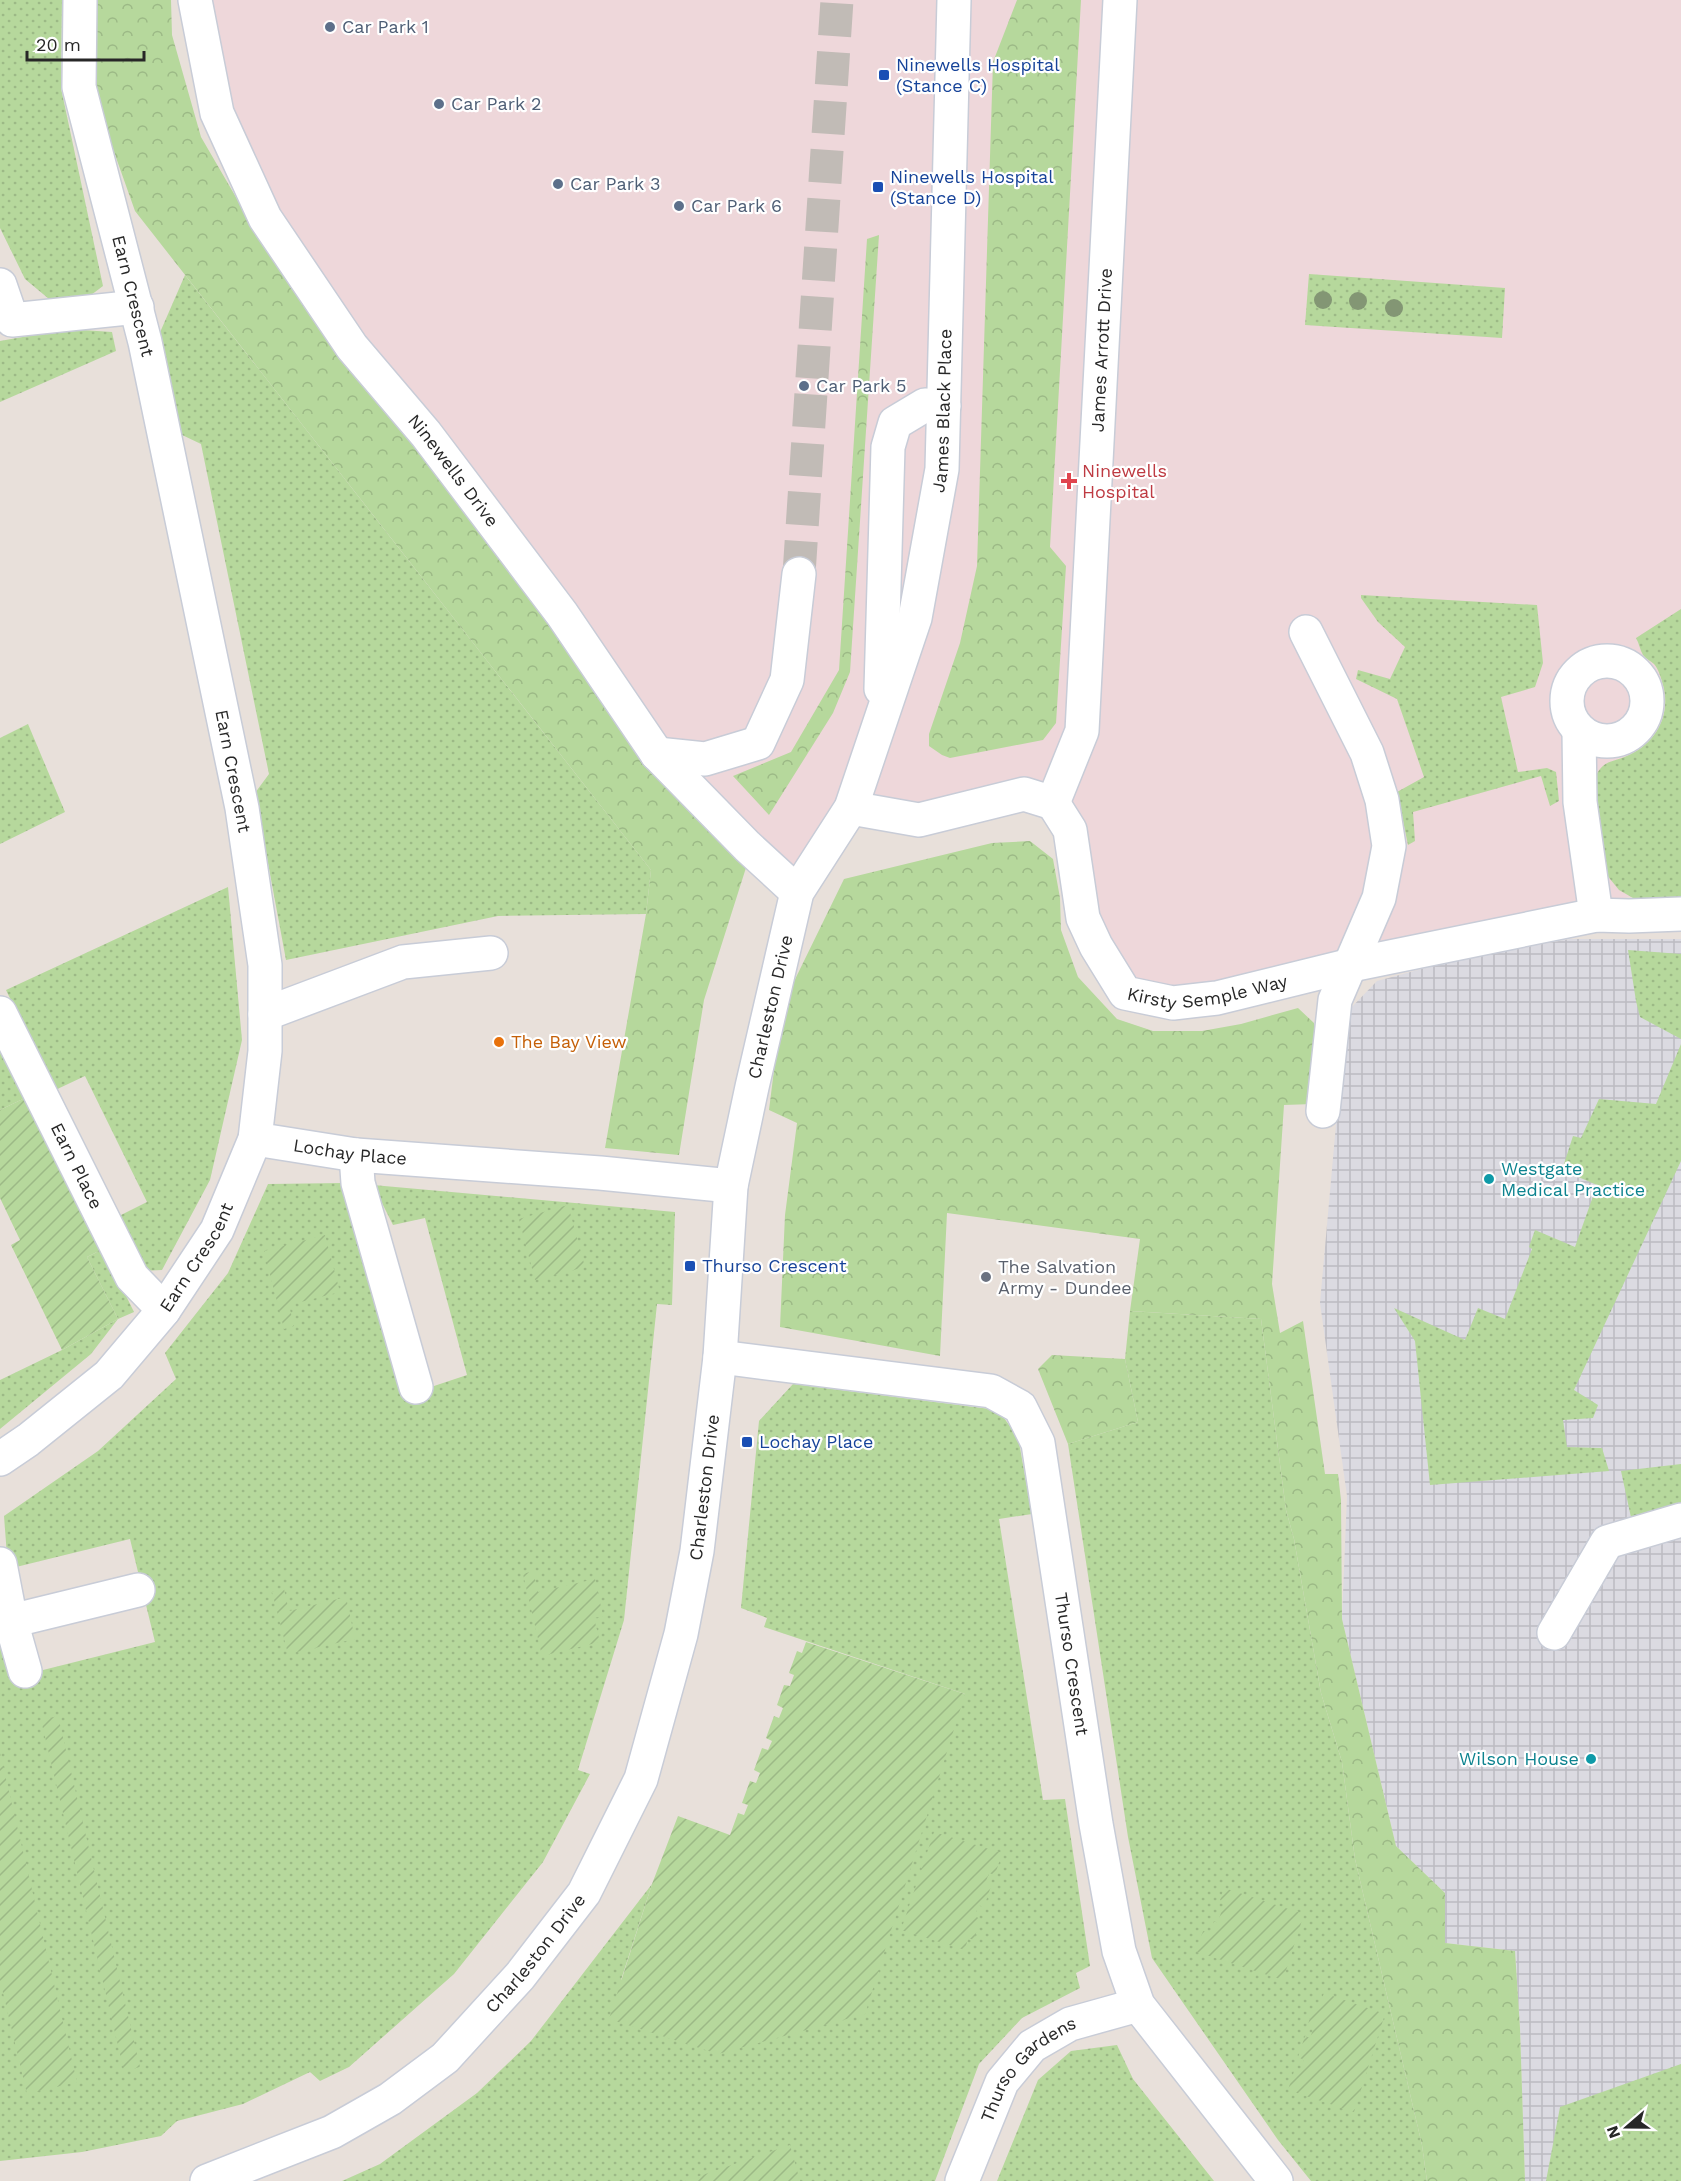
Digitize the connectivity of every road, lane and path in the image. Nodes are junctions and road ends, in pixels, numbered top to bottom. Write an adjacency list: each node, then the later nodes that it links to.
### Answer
1 (80, 0): 6 (street, Earn Crescent)
2 (195, 0): 12 (street, Ninewells Drive)
3 (954, 0): 7 (street, James Black Place)
4 (1120, 0): 13 (street, James Arrott Drive)
5 (0, 285): 6 (street)
6 (136, 307): 21 (street, Earn Crescent)
7 (944, 406): 10 (street, James Black Place); 10 (street)
8 (799, 574): 12 (street)
9 (1306, 632): 19 (street)
10 (881, 718): 14 (street, James Black Place)
11 (1579, 731): 17 (street)
12 (657, 754): 15 (street, Ninewells Drive)
13 (1053, 802): 14 (street); 19 (street, Kirsty Semple Way)
14 (851, 808): 15 (street, Charleston Drive)
15 (797, 892): 25 (street, Charleston Drive)
16 (1681, 914): 17 (street, Kirsty Semple Way)
17 (1596, 915): 19 (street, Kirsty Semple Way)
18 (491, 953): 21 (street)
19 (1351, 965): 22 (street)
20 (0, 1013): 26 (street, Earn Place)
21 (265, 1014): 23 (street, Earn Crescent)
22 (1323, 1111)
23 (255, 1139): 24 (street, Lochay Place); 26 (street, Earn Crescent)
24 (356, 1155): 25 (street, Lochay Place); 28 (street)
25 (731, 1186): 27 (street, Charleston Drive)
26 (164, 1310): 29 (street, Earn Crescent)
27 (720, 1357): 36 (street, Thurso Crescent); 37 (street, Charleston Drive)
28 (416, 1387)
29 (0, 1459)
30 (1681, 1520): 34 (street)
31 (0, 1564): 33 (street)
32 (138, 1590): 33 (street)
33 (11, 1621): 35 (street)
34 (1554, 1633)
35 (24, 1671)
36 (1138, 2005): 38 (street, Thurso Gardens); 39 (street, Thurso Crescent)
37 (207, 2181)
38 (962, 2181)
39 (1276, 2181)

